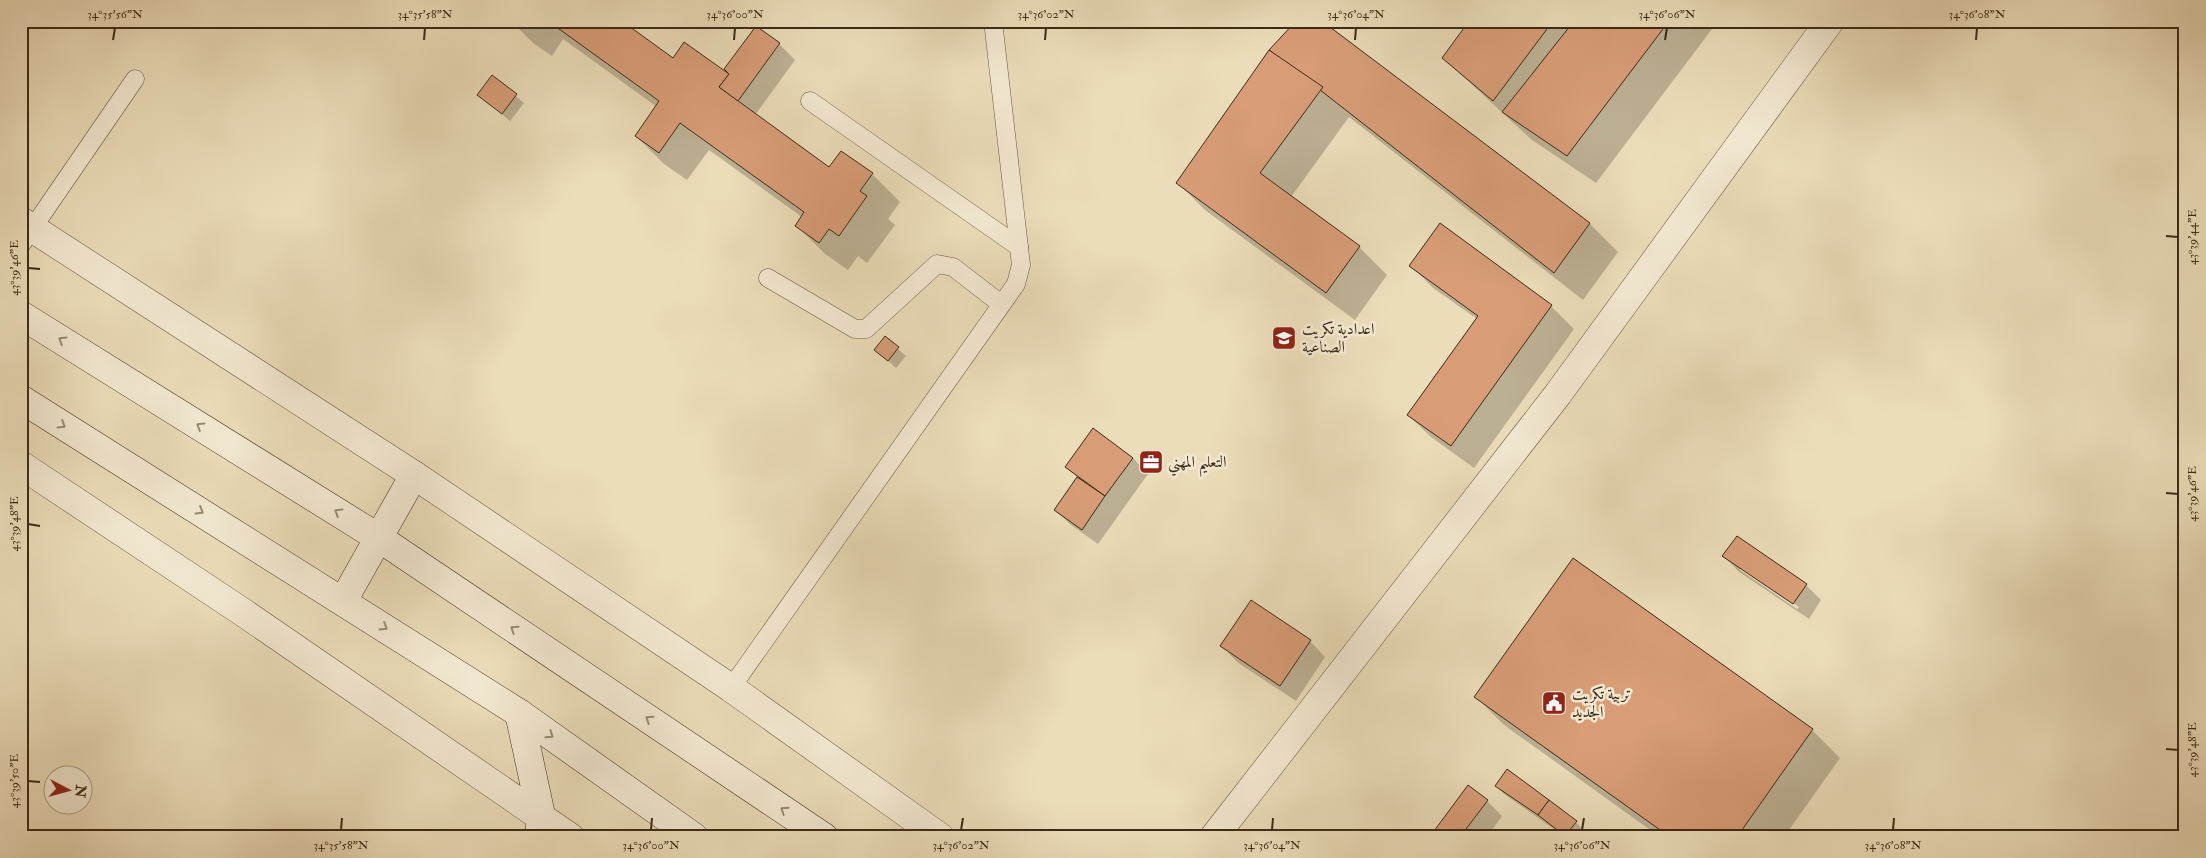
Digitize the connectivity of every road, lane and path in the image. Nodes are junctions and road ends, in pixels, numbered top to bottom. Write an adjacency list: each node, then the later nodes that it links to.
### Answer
1 (993, 21): 6 (lane)
2 (1830, 21): 22 (street)
3 (135, 79): 5 (lane)
4 (810, 101): 6 (lane)
5 (25, 231): 12 (street)
6 (1018, 247): 8 (lane)
7 (768, 278): 8 (lane)
8 (1001, 304): 15 (lane)
9 (21, 315): 13 (street, one-way to 9)
10 (21, 399): 14 (street, one-way to 14)
11 (21, 465): 17 (street)
12 (414, 475): 13 (street); 15 (street)
13 (379, 538): 14 (street); 20 (street, one-way to 13)
14 (343, 601): 16 (street, one-way to 16)
15 (731, 688): 21 (street)
16 (519, 713): 17 (street); 19 (street, one-way to 19)
17 (540, 826): 18 (street)
18 (570, 837)
19 (694, 837)
20 (824, 837)
21 (940, 837)
22 (1214, 837)

